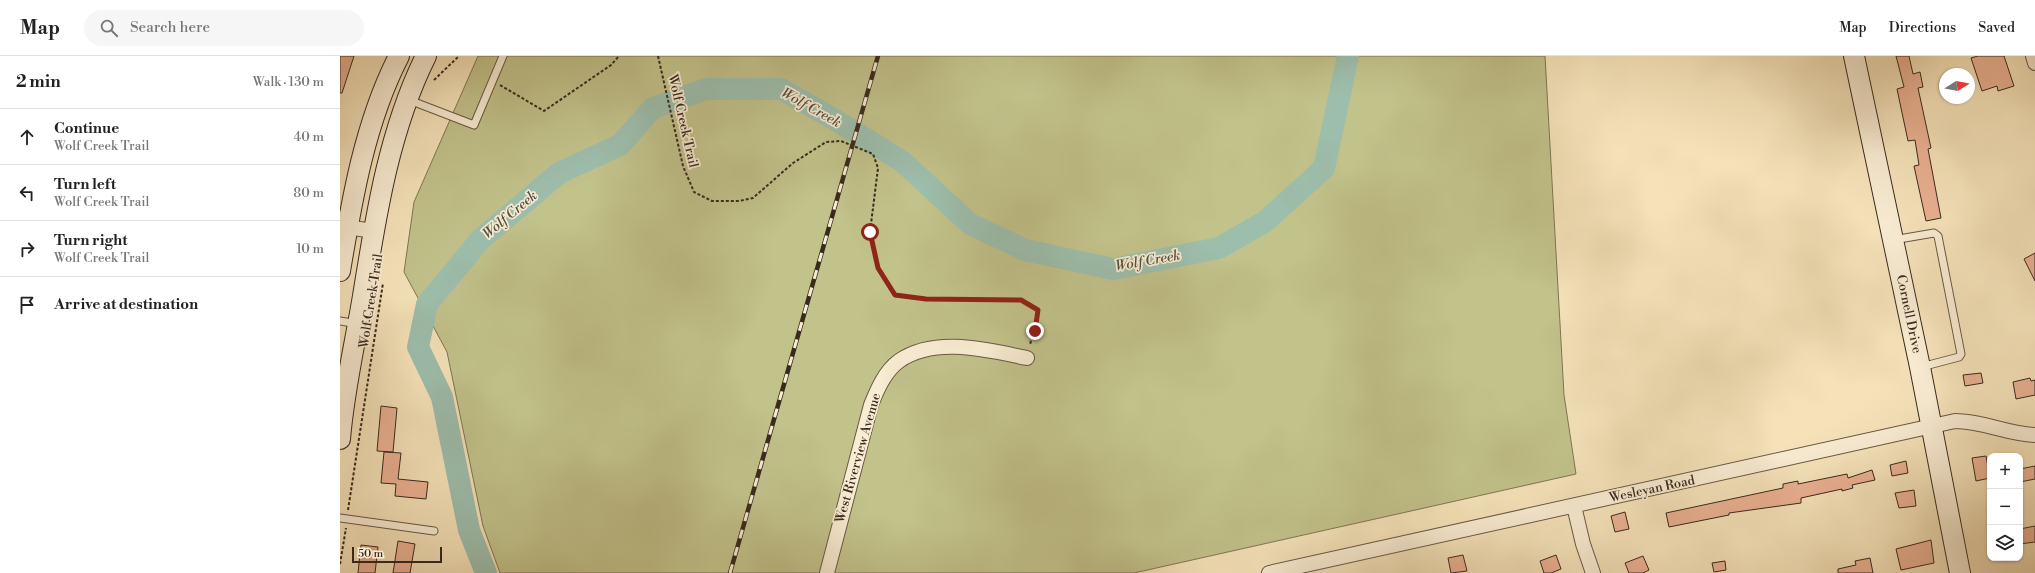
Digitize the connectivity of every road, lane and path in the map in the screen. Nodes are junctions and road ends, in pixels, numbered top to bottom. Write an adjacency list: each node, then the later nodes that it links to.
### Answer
1 (399, 56): 13 (main road)
2 (426, 56): 12 (main road)
3 (460, 56): 10 (path)
4 (503, 56): 11 (lane)
5 (619, 56): 11 (path)
6 (658, 56): 19 (path, Wolf Creek Trail)
7 (1854, 56): 15 (main road, Cornell Drive)
8 (2033, 56): 9 (street)
9 (2035, 63)
10 (433, 80)
11 (493, 80): 12 (lane)
12 (408, 100): 14 (main road)
13 (344, 226): 14 (street); 16 (main road)
14 (373, 231): 18 (main road)
15 (1893, 240): 20 (main road, Cornell Drive); 20 (lane)
16 (340, 271)
17 (384, 277): 25 (path, Wolf Creek Trail)
18 (349, 322): 23 (main road)
19 (1027, 358): 28 (street, West Riverview Avenue)
20 (1920, 367): 21 (main road, Cornell Drive)
21 (1931, 426): 22 (street, Wesleyan Road); 24 (street, Wesleyan Road); 31 (main road, Cornell Drive)
22 (2035, 435)
23 (340, 439)
24 (1574, 506): 29 (street, Wesleyan Road); 30 (street)
25 (343, 518): 26 (lane); 27 (path, Wolf Creek Trail)
26 (434, 531)
27 (340, 564)
28 (827, 573)
29 (1269, 573)
30 (1593, 573)
31 (1960, 573)

